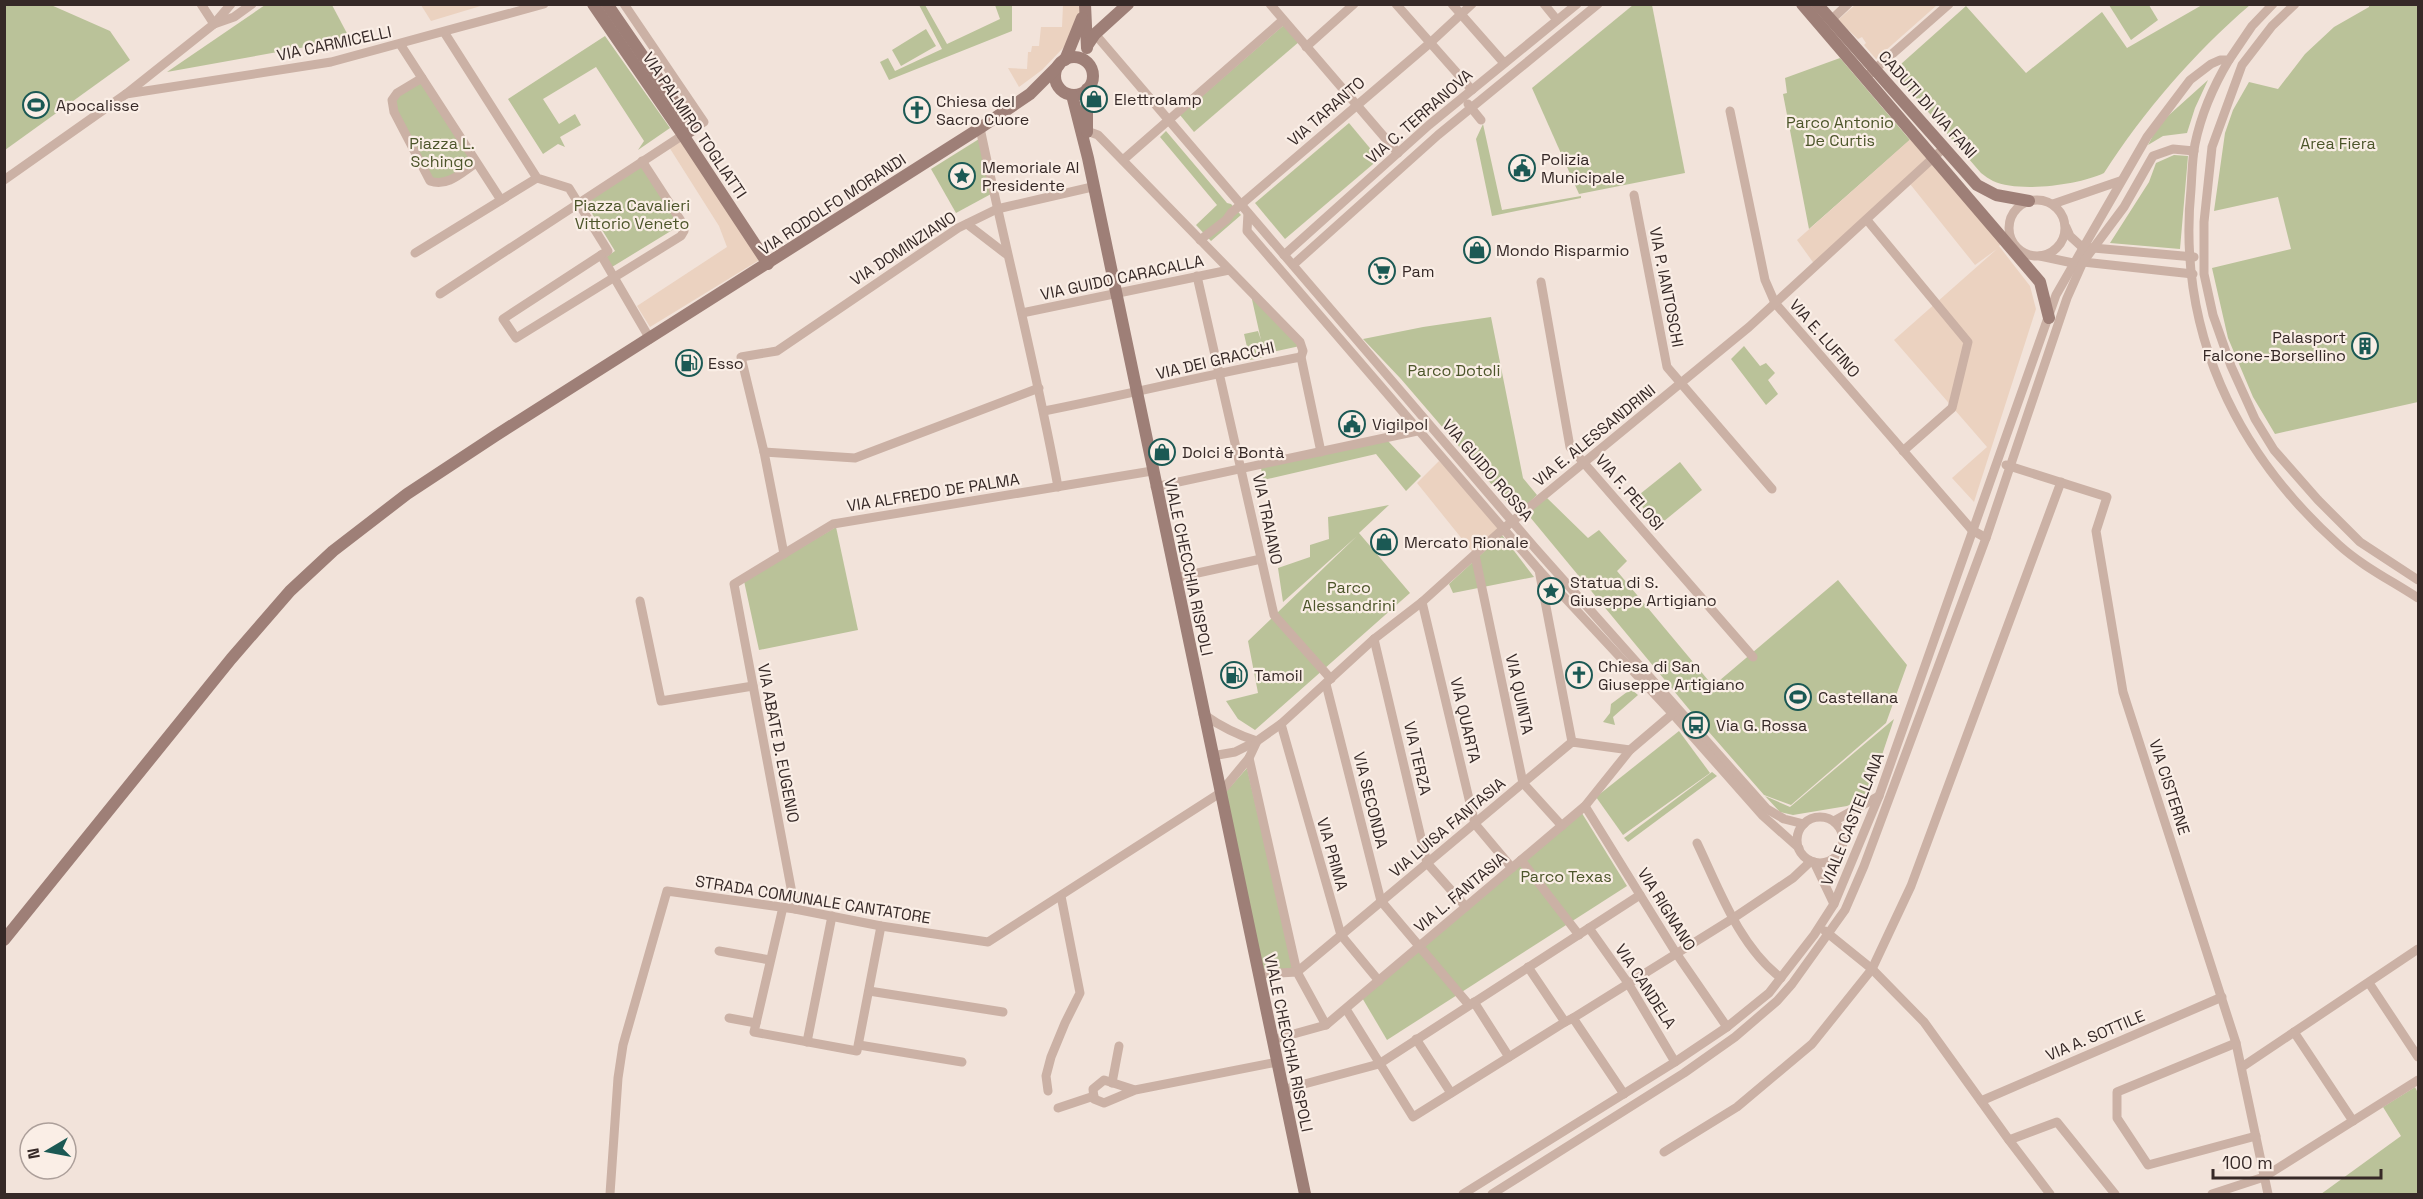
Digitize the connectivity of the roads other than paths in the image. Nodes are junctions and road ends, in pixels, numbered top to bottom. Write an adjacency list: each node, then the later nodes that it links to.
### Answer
1 (201, 4): 28 (street)
2 (231, 4): 28 (street)
3 (252, 4): 28 (street)
4 (544, 4): 29 (street, VIA CARMICELLI)
5 (593, 4): 55 (main road, VIA PALMIRO TOGLIATTI)
6 (607, 4): 55 (main road, VIA PALMIRO TOGLIATTI)
7 (624, 4): 55 (street)
8 (1128, 4): 30 (main road)
9 (1270, 4): 25 (street)
10 (1354, 4): 34 (street)
11 (1396, 4): 31 (street)
12 (1452, 4): 24 (street)
13 (1472, 4): 24 (street, VIA TARANTO)
14 (1544, 4): 26 (street)
15 (1577, 4): 26 (street, VIA C. TERRANOVA)
16 (1598, 4): 49 (street)
17 (1802, 4): 39 (main road)
18 (1817, 4): 27 (main road, CADUTI DI VIA FANI)
19 (1848, 4): 27 (street)
20 (1948, 4): 39 (street)
21 (2273, 4): 35 (street)
22 (2295, 4): 90 (street)
23 (1084, 8): 33 (main road, VIALE CHECCHIA RISPOLI); 37 (main road, VIALE CHECCHIA RISPOLI)
24 (1461, 14): 31 (street, VIA TARANTO); 38 (street)
25 (1283, 20): 34 (street); 52 (street)
26 (1557, 20): 38 (street, VIA C. TERRANOVA)
27 (1831, 20): 39 (main road, CADUTI DI VIA FANI)
28 (214, 24): 44 (street)
29 (444, 32): 32 (street, VIA CARMICELLI); 64 (street)
30 (1095, 34): 33 (main road); 52 (street, VIA GUIDO ROSSA)
31 (1430, 43): 43 (street); 48 (street, VIA TARANTO)
32 (400, 44): 40 (street); 44 (street, VIA CARMICELLI)
33 (1087, 46): 36 (main road, VIALE CHECCHIA RISPOLI)
34 (1306, 47): 48 (street)
35 (2229, 60): 57 (street); 66 (street)
36 (1085, 61): 37 (main road); 42 (main road, VIALE CHECCHIA RISPOLI)
37 (1062, 62): 41 (main road, VIALE CHECCHIA RISPOLI); 45 (main road, VIA RODOLFO MORANDI)
38 (1504, 63): 43 (street, VIA C. TERRANOVA)
39 (1871, 73): 56 (main road, CADUTI DI VIA FANI); 60 (main road)
40 (422, 78): 63 (street); 63 (street)
41 (1059, 87): 45 (main road, VIA RODOLFO MORANDI); 46 (main road)
42 (1087, 89): 46 (main road); 54 (main road, VIALE CHECCHIA RISPOLI)
43 (1472, 90): 47 (street, VIA C. TERRANOVA)
44 (126, 94): 65 (street)
45 (1030, 94): 53 (main road, VIA RODOLFO MORANDI)
46 (1071, 95): 59 (main road, VIALE CHECCHIA RISPOLI)
47 (1463, 97): 49 (street); 58 (street, VIA C. TERRANOVA)
48 (1356, 104): 58 (street); 72 (street, VIA TARANTO)
49 (1471, 108): 51 (street); 93 (street)
50 (1730, 111): 102 (street, VIA E. LUFINO)
51 (1481, 120)
52 (1169, 121): 61 (street); 72 (street, VIA GUIDO ROSSA)
53 (980, 128): 74 (street); 92 (main road, VIA RODOLFO MORANDI)
54 (1087, 131): 59 (main road, VIALE CHECCHIA RISPOLI); 61 (street)
55 (688, 132): 62 (street); 92 (main road, VIA PALMIRO TOGLIATTI)
56 (1946, 147): 60 (street, VIA E. ALESSANDRINI); 70 (main road, CADUTI DI VIA FANI)
57 (2194, 151): 83 (street); 89 (street)
58 (1398, 153): 87 (street, VIA C. TERRANOVA)
59 (1088, 158): 67 (main road, VIALE CHECCHIA RISPOLI)
60 (1935, 158): 77 (street, VIA E. ALESSANDRINI); 78 (main road)
61 (1123, 160): 80 (street)
62 (642, 161): 71 (street); 98 (street)
63 (476, 163): 69 (street)
64 (537, 178): 69 (street); 71 (street)
65 (4, 180)
66 (2120, 182): 73 (street); 82 (street)
67 (1092, 188): 74 (street, VIA DOMINZIANO); 100 (main road, VIALE CHECCHIA RISPOLI)
68 (1634, 195): 108 (street, VIA P. IANTOSCHI)
69 (501, 200): 84 (street)
70 (2029, 201): 73 (street); 81 (street)
71 (578, 203): 86 (street); 101 (street)
72 (1241, 204): 75 (street, VIA GUIDO ROSSA); 80 (street, VIA TARANTO)
73 (2053, 204): 76 (street)
74 (997, 209): 79 (street, VIA DOMINZIANO); 85 (street)
75 (1248, 213): 87 (street, VIA GUIDO ROSSA); 113 (street)
76 (2063, 217): 82 (street); 88 (street)
77 (1867, 220): 102 (street, VIA E. ALESSANDRINI); 114 (street)
78 (1992, 223): 81 (street); 104 (main road)
79 (967, 224): 85 (street); 115 (street, VIA DOMINZIANO)
80 (1200, 240): 94 (street)
81 (2016, 247): 88 (street)
82 (2082, 247): 83 (street); 91 (street)
83 (2094, 249): 89 (street); 91 (street)
84 (415, 253)
85 (1006, 254): 103 (street)
86 (601, 255): 98 (street); 98 (street)
87 (1284, 255): 93 (street, VIA GUIDO ROSSA)
88 (2040, 256): 91 (street)
89 (2188, 257): 90 (street); 95 (street)
90 (2203, 258): 96 (street)
91 (2078, 262): 95 (street); 104 (street, VIALE CASTELLANA); 119 (street)
92 (768, 264): 105 (main road, VIA RODOLFO MORANDI)
93 (1293, 265): 112 (street, VIA GUIDO ROSSA)
94 (1228, 270): 97 (street, VIA GUIDO CARACALLA); 106 (street)
95 (2189, 273): 96 (street); 138 (street)
96 (2204, 274): 136 (street)
97 (1197, 276): 100 (street, VIA GUIDO CARACALLA); 107 (street, VIA TRAIANO)
98 (615, 277): 105 (street)
99 (1541, 282): 118 (street, VIA F. PELOSI)
100 (1114, 293): 103 (street, VIA GUIDO CARACALLA); 110 (main road, VIALE CHECCHIA RISPOLI)
101 (440, 294)
102 (1775, 303): 108 (street, VIA E. ALESSANDRINI); 114 (street, VIA E. LUFINO)
103 (1022, 313): 109 (street)
104 (2049, 318): 117 (street, VIALE CASTELLANA)
105 (650, 339): 185 (main road, VIA RODOLFO MORANDI)
106 (1301, 357): 107 (street, VIA DEI GRACCHI); 116 (street)
107 (1219, 372): 110 (street, VIA DEI GRACCHI); 120 (street, VIA TRAIANO)
108 (1680, 384): 118 (street, VIA E. ALESSANDRINI); 125 (street, VIA P. IANTOSCHI)
109 (1039, 388): 111 (street); 115 (street)
110 (1136, 393): 111 (street, VIA DEI GRACCHI); 121 (main road, VIALE CHECCHIA RISPOLI)
111 (1044, 411): 123 (street)
112 (1433, 428): 113 (street); 126 (street, VIA GUIDO ROSSA)
113 (1418, 431): 116 (street); 127 (street)
114 (1903, 451): 128 (street, VIA E. LUFINO)
115 (764, 452): 131 (street)
116 (1321, 452): 120 (street)
117 (1998, 462): 119 (street, VIA CISTERNE); 128 (street, VIALE CASTELLANA)
118 (1583, 463): 126 (street, VIA E. ALESSANDRINI); 142 (street, VIA F. PELOSI)
119 (2011, 466): 122 (street, VIA CISTERNE); 129 (street)
120 (1242, 469): 124 (street); 133 (street, VIA TRAIANO)
121 (1152, 471): 123 (street, VIA ALFREDO DE PALMA); 124 (main road, VIALE CHECCHIA RISPOLI)
122 (2061, 482): 192 (street); 200 (street, VIA CISTERNE)
123 (1058, 487): 131 (street, VIA ALFREDO DE PALMA)
124 (1155, 487): 135 (main road, VIALE CHECCHIA RISPOLI)
125 (1772, 489)
126 (1513, 521): 127 (street, VIA E. ALESSANDRINI); 130 (street, VIA GUIDO ROSSA)
127 (1503, 529): 132 (street, VIA E. ALESSANDRINI); 134 (street)
128 (1972, 530): 129 (street, VIA E. LUFINO); 155 (street, VIALE CASTELLANA)
129 (1986, 538): 168 (street)
130 (1535, 548): 134 (street); 145 (street, VIA GUIDO ROSSA)
131 (783, 554): 137 (street, VIA ALFREDO DE PALMA)
132 (1475, 555): 140 (street, VIA E. ALESSANDRINI); 153 (street, VIA QUINTA)
133 (1261, 559): 135 (street); 143 (street, VIA TRAIANO)
134 (1539, 570): 145 (street); 149 (street)
135 (1175, 578): 146 (main road, VIALE CHECCHIA RISPOLI)
136 (2418, 580)
137 (734, 584): 144 (street, VIA ABATE D. EUGENIO)
138 (2418, 598)
139 (640, 601): 144 (street)
140 (1422, 602): 141 (street, VIA E. ALESSANDRINI); 158 (street, VIA QUARTA)
141 (1374, 639): 143 (street, VIA E. ALESSANDRINI); 167 (street, VIA TERZA)
142 (1753, 657)
143 (1328, 682): 147 (street, VIA E. ALESSANDRINI); 172 (street, VIA SECONDA)
144 (753, 686): 176 (street, VIA ABATE D. EUGENIO)
145 (1676, 711): 150 (street, VIA L. FANTASIA); 159 (street, VIA GUIDO ROSSA); 162 (street)
146 (1203, 714): 148 (street); 151 (main road, VIALE CHECCHIA RISPOLI)
147 (1281, 724): 148 (street, VIA E. ALESSANDRINI); 183 (street, VIA PRIMA)
148 (1257, 741): 151 (street, VIA E. ALESSANDRINI); 152 (street, VIA E. ALESSANDRINI)
149 (1572, 742): 150 (street); 153 (street, VIA LUISA FANTASIA)
150 (1630, 750): 156 (street, VIA L. FANTASIA)
151 (1212, 756): 154 (main road, VIALE CHECCHIA RISPOLI)
152 (1249, 758): 154 (street, VIA E. ALESSANDRINI); 193 (street)
153 (1523, 783): 158 (street, VIA LUISA FANTASIA); 160 (street)
154 (1220, 793): 171 (street, STRADA COMUNALE CANTATORE); 194 (main road, VIALE CHECCHIA RISPOLI)
155 (1879, 796): 157 (street); 165 (street, VIALE CASTELLANA)
156 (1585, 806): 160 (street, VIA L. FANTASIA); 170 (street, VIA RIGNANO)
157 (1834, 821): 159 (street); 163 (street)
158 (1475, 824): 167 (street, VIA LUISA FANTASIA); 169 (street, VIA QUARTA)
159 (1804, 824): 162 (street)
160 (1562, 826): 164 (street, VIA L. FANTASIA)
161 (1696, 843): 178 (street)
162 (1799, 848): 166 (street)
163 (1841, 850): 165 (street); 166 (street)
164 (1521, 860): 169 (street, VIA L. FANTASIA); 184 (street)
165 (1853, 861): 168 (street); 173 (street, VIALE CASTELLANA)
166 (1812, 862): 173 (street); 178 (street)
167 (1427, 863): 172 (street, VIA LUISA FANTASIA); 175 (street, VIA TERZA)
168 (1864, 866): 182 (street)
169 (1512, 868): 175 (street, VIA L. FANTASIA)
170 (1640, 895): 181 (street); 189 (street, VIA RIGNANO)
171 (1061, 896): 179 (street, STRADA COMUNALE CANTATORE); 227 (street)
172 (1381, 901): 183 (street, VIA LUISA FANTASIA); 186 (street, VIA SECONDA)
173 (1834, 904): 180 (street, VIALE CASTELLANA)
174 (783, 907): 176 (street, STRADA COMUNALE CANTATORE); 190 (street); 238 (street, STRADA COMUNALE CANTATORE)
175 (1466, 907): 186 (street, VIA L. FANTASIA)
176 (795, 909): 177 (street, STRADA COMUNALE CANTATORE)
177 (832, 916): 179 (street, STRADA COMUNALE CANTATORE); 212 (street)
178 (1732, 918): 189 (street); 195 (street)
179 (881, 926): 199 (street)
180 (1818, 927): 182 (street); 195 (street, VIALE CASTELLANA)
181 (1589, 928): 184 (street); 197 (street, VIA CANDELA)
182 (1828, 934): 192 (street); 241 (street)
183 (1341, 935): 193 (street, VIA LUISA FANTASIA); 196 (street, VIA PRIMA)
184 (1579, 935): 191 (street)
185 (4, 940)
186 (1420, 946): 196 (street, VIA L. FANTASIA); 201 (street, VIA SECONDA)
187 (2418, 949): 198 (street)
188 (720, 951): 190 (street)
189 (1677, 953): 197 (street); 208 (street, VIA RIGNANO)
190 (770, 960): 206 (street)
191 (1528, 967): 201 (street); 205 (street)
192 (1872, 969): 231 (street); 236 (street)
193 (1297, 972): 194 (street); 207 (street)
194 (1258, 974): 211 (main road, VIALE CHECCHIA RISPOLI)
195 (1781, 978): 208 (street, VIALE CASTELLANA)
196 (1378, 981): 202 (street, VIA L. FANTASIA)
197 (1628, 983): 205 (street); 220 (street, VIA CANDELA)
198 (2368, 983): 209 (street); 217 (street)
199 (869, 991): 203 (street); 214 (street)
200 (2222, 997): 213 (street, VIA CISTERNE); 231 (street, VIA A. SOTTILE)
201 (1472, 1004): 210 (street); 216 (street, VIA SECONDA)
202 (1346, 1009): 207 (street, VIA L. FANTASIA); 221 (street)
203 (1004, 1012)
204 (729, 1018): 206 (street)
205 (1569, 1020): 216 (street); 229 (street)
206 (756, 1023): 212 (street)
207 (1326, 1025): 211 (street)
208 (1727, 1027): 220 (street, VIALE CASTELLANA)
209 (2294, 1032): 222 (street); 233 (street)
210 (1416, 1039): 221 (street); 228 (street)
211 (1272, 1041): 219 (main road, VIALE CHECCHIA RISPOLI)
212 (807, 1042): 214 (street)
213 (2235, 1043): 222 (street, VIA CISTERNE); 234 (street)
214 (859, 1045): 218 (street)
215 (1119, 1046): 224 (street)
216 (1509, 1057): 228 (street)
217 (2418, 1057)
218 (962, 1062)
219 (1277, 1062): 225 (street); 226 (main road, VIALE CHECCHIA RISPOLI)
220 (1675, 1062): 229 (street, VIALE CASTELLANA)
221 (1379, 1064): 226 (street); 228 (street)
222 (2242, 1067): 234 (street, VIA CISTERNE)
223 (2418, 1080): 233 (street)
224 (1112, 1083): 225 (street); 230 (street)
225 (1135, 1090): 230 (street)
226 (1282, 1090): 239 (main road, VIALE CHECCHIA RISPOLI)
227 (1048, 1091)
228 (1450, 1093)
229 (1624, 1094): 240 (street, VIALE CASTELLANA)
230 (1094, 1096): 232 (street)
231 (1981, 1101): 235 (street)
232 (1058, 1108)
233 (2353, 1121): 237 (street)
234 (2256, 1136): 237 (street, VIA CISTERNE)
235 (2009, 1140): 242 (street); 243 (street)
236 (1664, 1152)
237 (2264, 1177): 244 (street); 245 (street, VIA CISTERNE)
238 (610, 1194)
239 (1305, 1194)
240 (1463, 1194)
241 (1492, 1194)
242 (2050, 1194)
243 (2115, 1194)
244 (2212, 1194)
245 (2268, 1194)

